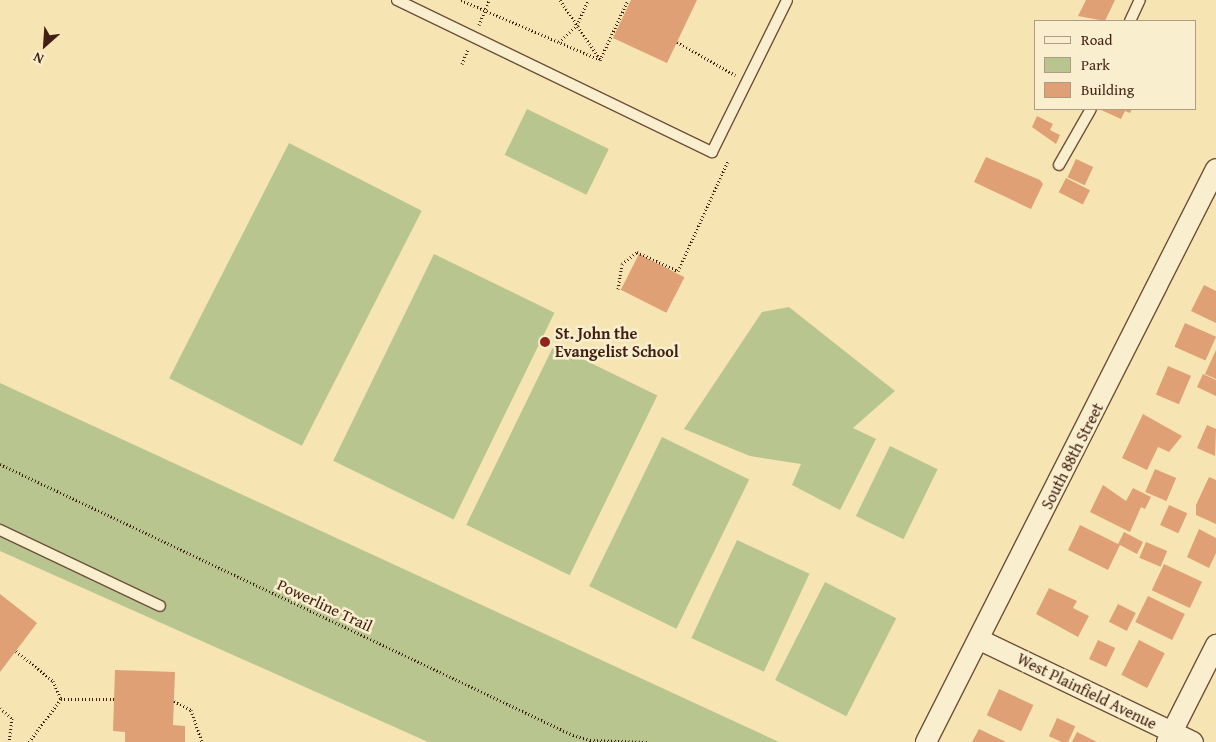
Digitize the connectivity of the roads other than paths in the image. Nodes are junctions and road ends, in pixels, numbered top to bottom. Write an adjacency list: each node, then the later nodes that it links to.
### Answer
1 (397, 0): 2 (lane)
2 (787, 0)
3 (1140, 0): 4 (lane)
4 (1130, 20)
5 (1090, 110): 6 (lane)
6 (1058, 165)
7 (1216, 169): 10 (street, South 88th Street)
8 (0, 530): 9 (lane)
9 (160, 606)
10 (980, 640): 12 (street, West Plainfield Avenue); 13 (street, South 88th Street)
11 (1216, 645): 12 (street)
12 (1170, 737): 14 (street, West Plainfield Avenue)
13 (926, 742)
14 (1193, 742)

